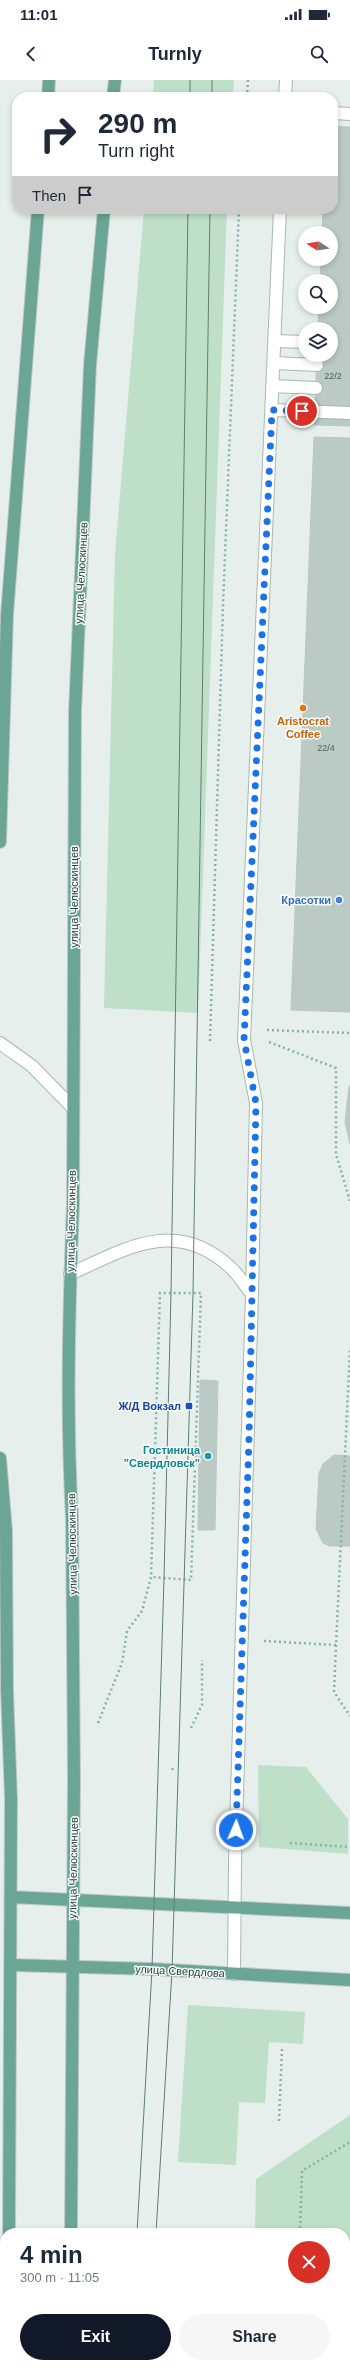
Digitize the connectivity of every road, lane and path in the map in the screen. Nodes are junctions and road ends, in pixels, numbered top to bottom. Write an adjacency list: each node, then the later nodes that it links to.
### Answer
1 (49, 80): 5 (main road)
2 (115, 80): 6 (main road)
3 (248, 80): 7 (path)
4 (286, 80): 8 (street)
5 (48, 92)
6 (114, 92)
7 (247, 92)
8 (285, 92)
9 (338, 113): 10 (street)
10 (350, 114)
11 (38, 214): 23 (main road)
12 (104, 214): 29 (main road, улица Челюскинцев)
13 (239, 214): 26 (path)
14 (280, 214): 15 (street)
15 (275, 341): 16 (street); 17 (street)
16 (298, 342)
17 (274, 363): 18 (street); 19 (street)
18 (317, 365)
19 (272, 386): 20 (street); 21 (street)
20 (316, 388)
21 (272, 410): 22 (street); 32 (street)
22 (350, 413)
23 (0, 842)
24 (267, 1030): 25 (path)
25 (350, 1033)
26 (210, 1041)
27 (266, 1041): 30 (path)
28 (0, 1043): 29 (street)
29 (73, 1108): 31 (main road, улица Челюскинцев)
30 (350, 1201)
31 (70, 1274): 32 (street); 46 (main road, улица Челюскинцев)
32 (252, 1294): 36 (street)
33 (350, 1349): 37 (path)
34 (0, 1458): 39 (main road)
35 (151, 1577): 35 (path); 41 (path)
36 (243, 1639): 37 (path); 47 (street)
37 (336, 1645): 40 (path)
38 (202, 1660): 42 (path)
39 (4, 1694): 45 (main road)
40 (350, 1716)
41 (96, 1728)
42 (191, 1728)
43 (290, 1843): 44 (path)
44 (350, 1847)
45 (12, 1897): 46 (main road); 49 (main road)
46 (73, 1899): 47 (main road); 50 (main road, улица Челюскинцев)
47 (234, 1907): 48 (main road); 51 (street)
48 (350, 1913)
49 (11, 1965): 50 (main road, улица Свердлова); 56 (main road)
50 (72, 1967): 51 (main road, улица Свердлова); 57 (main road, улица Челюскинцев)
51 (234, 1974): 52 (main road, улица Свердлова)
52 (350, 1980)
53 (282, 2049): 54 (path)
54 (279, 2121)
55 (350, 2142): 58 (path)
56 (9, 2228)
57 (71, 2228)
58 (300, 2228)

